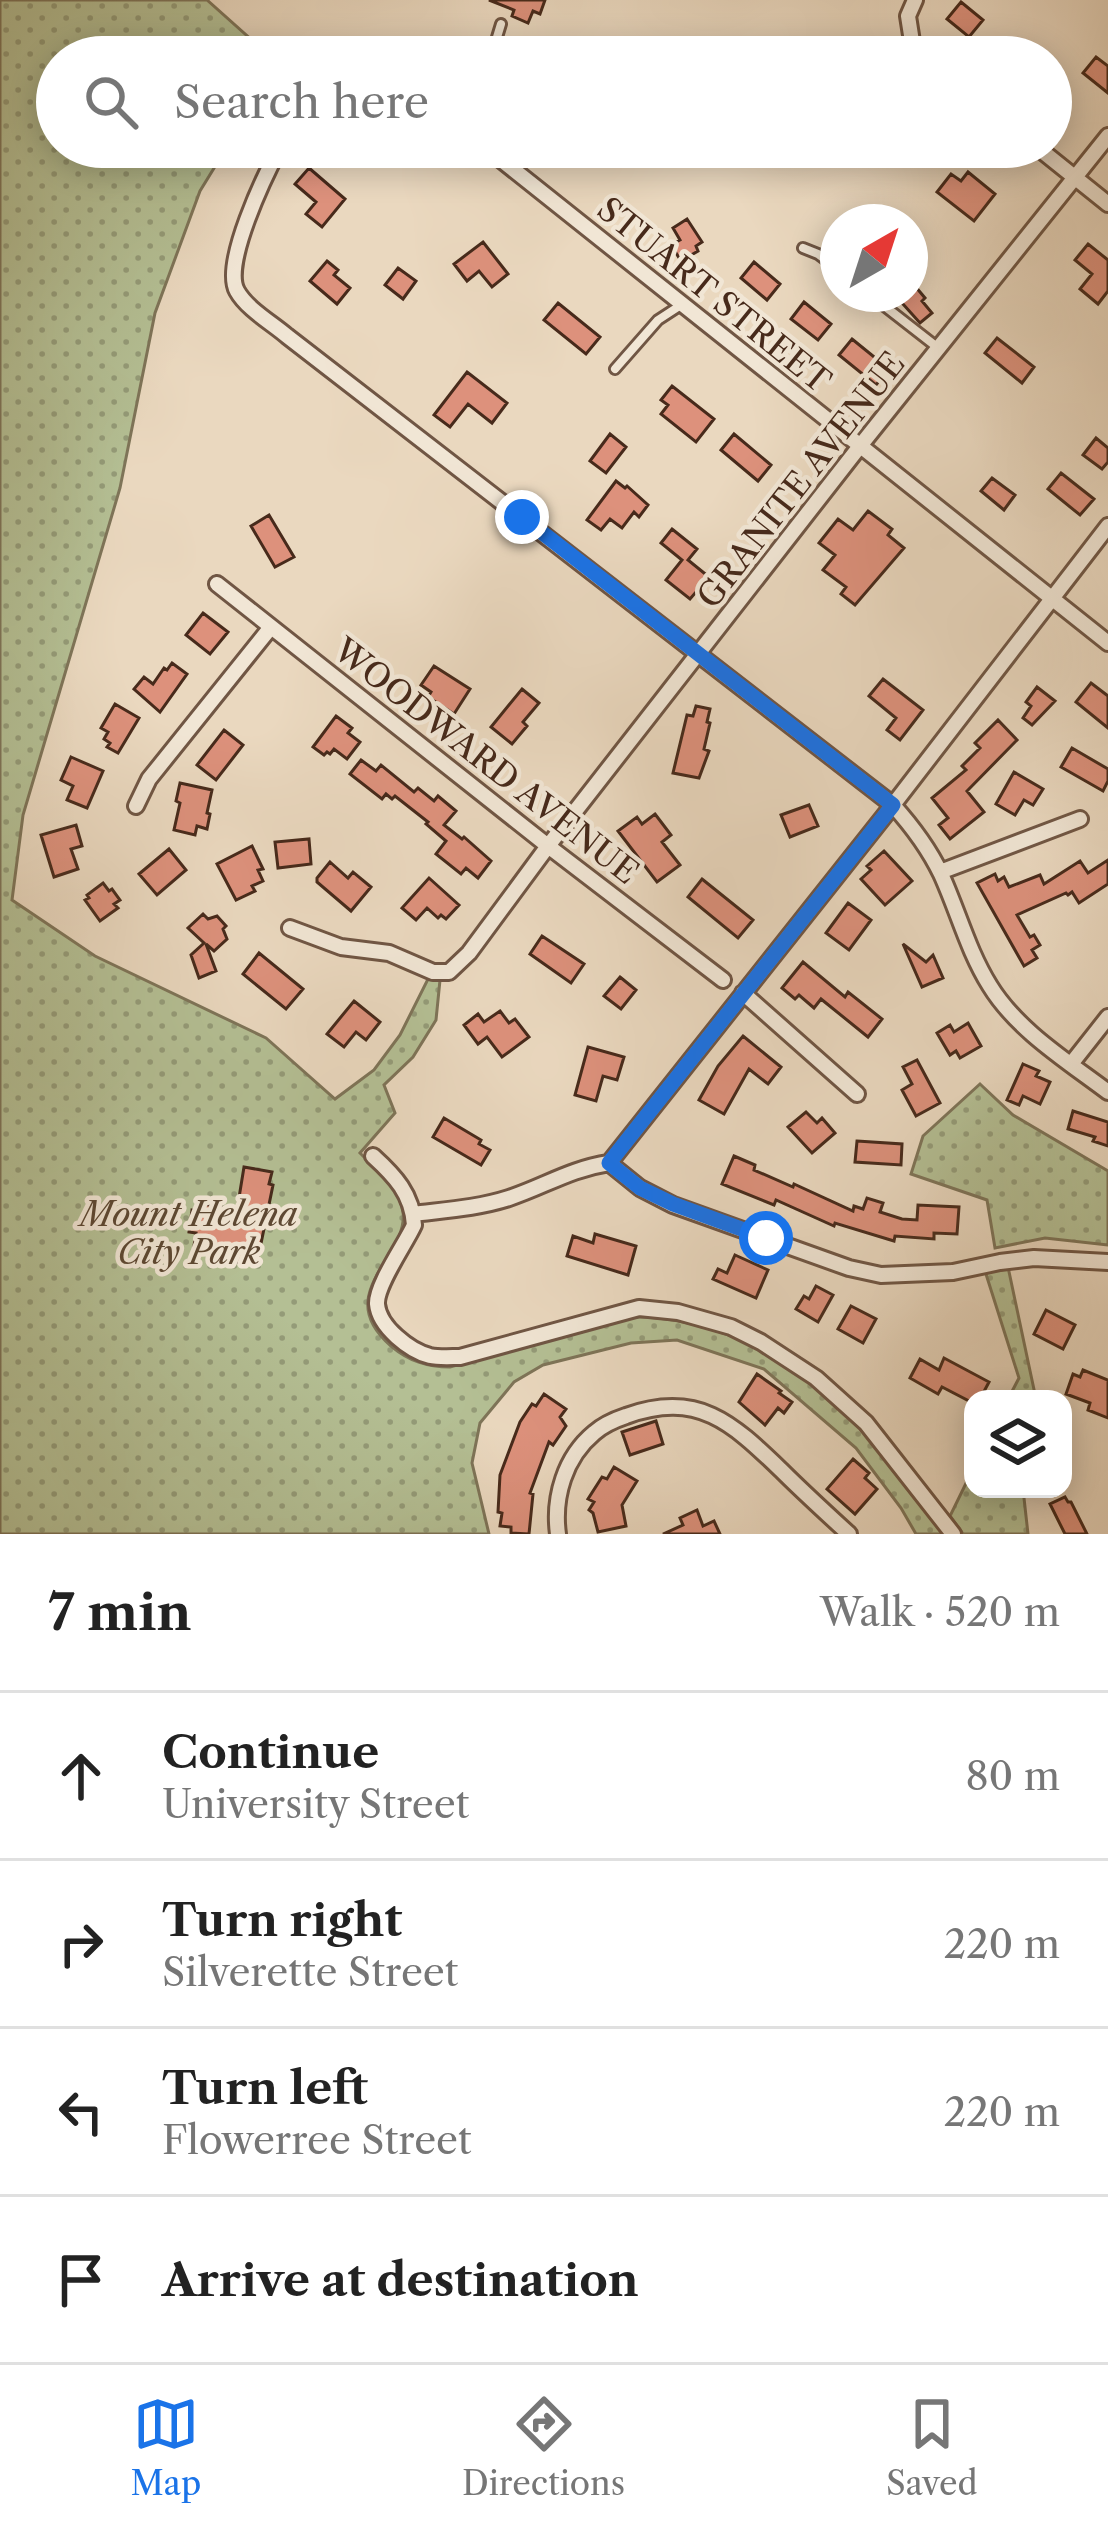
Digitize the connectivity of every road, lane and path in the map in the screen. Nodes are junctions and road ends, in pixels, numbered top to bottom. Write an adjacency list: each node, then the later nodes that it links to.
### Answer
1 (900, 0): 5 (street)
2 (915, 0): 6 (street)
3 (501, 24): 4 (lane)
4 (497, 36)
5 (910, 36)
6 (914, 36)
7 (1108, 136): 11 (street, GRANITE AVENUE)
8 (270, 168): 25 (street)
9 (511, 168): 15 (street, STUART STREET)
10 (1063, 168): 11 (street)
11 (1074, 177): 12 (street); 17 (street, GRANITE AVENUE)
12 (1108, 204)
13 (803, 248): 14 (lane)
14 (820, 256)
15 (682, 304): 18 (lane); 19 (street, STUART STREET)
16 (892, 312): 17 (lane)
17 (938, 348): 19 (street, GRANITE AVENUE)
18 (615, 369)
19 (860, 446): 22 (street, STUART STREET); 25 (street, GRANITE AVENUE)
20 (1108, 526): 22 (street)
21 (217, 584): 23 (street, WOODWARD AVENUE)
22 (1052, 598): 24 (street, STUART STREET); 26 (street)
23 (271, 627): 27 (street); 29 (street, WOODWARD AVENUE)
24 (1108, 643)
25 (700, 654): 26 (street); 29 (street, GRANITE AVENUE)
26 (893, 805): 30 (street); 33 (street)
27 (136, 806)
28 (1080, 819): 30 (street)
29 (548, 846): 31 (street, GRANITE AVENUE); 32 (street, WOODWARD AVENUE)
30 (940, 872): 35 (street)
31 (290, 928)
32 (723, 980)
33 (743, 993): 37 (street); 39 (street)
34 (1108, 1016): 35 (street)
35 (1071, 1064): 36 (street)
36 (1108, 1092)
37 (857, 1094)
38 (373, 1156): 40 (street)
39 (609, 1163): 40 (street); 41 (street)
40 (413, 1214): 44 (street)
41 (1108, 1262)
42 (558, 1534): 43 (street)
43 (849, 1534)
44 (953, 1534)

